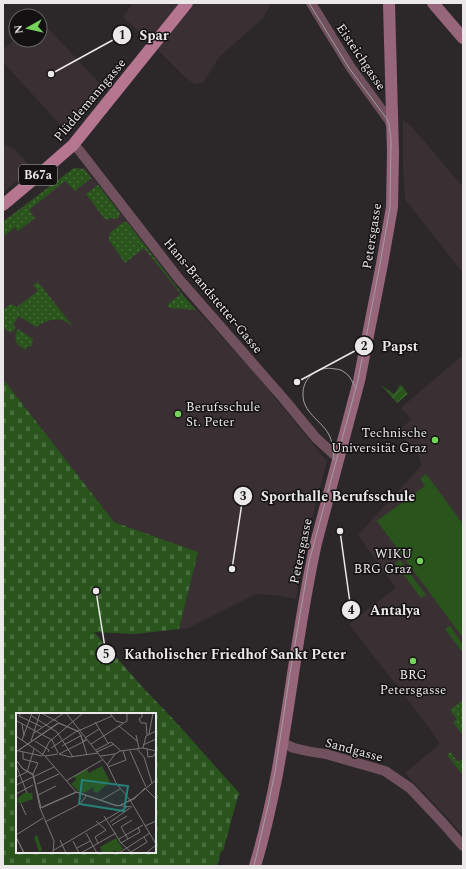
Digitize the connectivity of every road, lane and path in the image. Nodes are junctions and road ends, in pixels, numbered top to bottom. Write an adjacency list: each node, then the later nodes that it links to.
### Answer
1 (187, 3): 7 (main road, Plüddemanngasse / B67a)
2 (311, 3): 6 (street, Eisteichgasse)
3 (389, 3): 6 (main road, Petersgasse)
4 (433, 3): 5 (main road)
5 (463, 38)
6 (392, 124): 9 (main road, Petersgasse)
7 (73, 145): 8 (main road, Plüddemanngasse / B67a); 9 (street, Hans-Brandstetter-Gasse)
8 (3, 204)
9 (338, 459): 10 (main road, Petersgasse)
10 (282, 743): 11 (street, Sandgasse); 12 (main road, Petersgasse)
11 (463, 846)
12 (256, 866)

